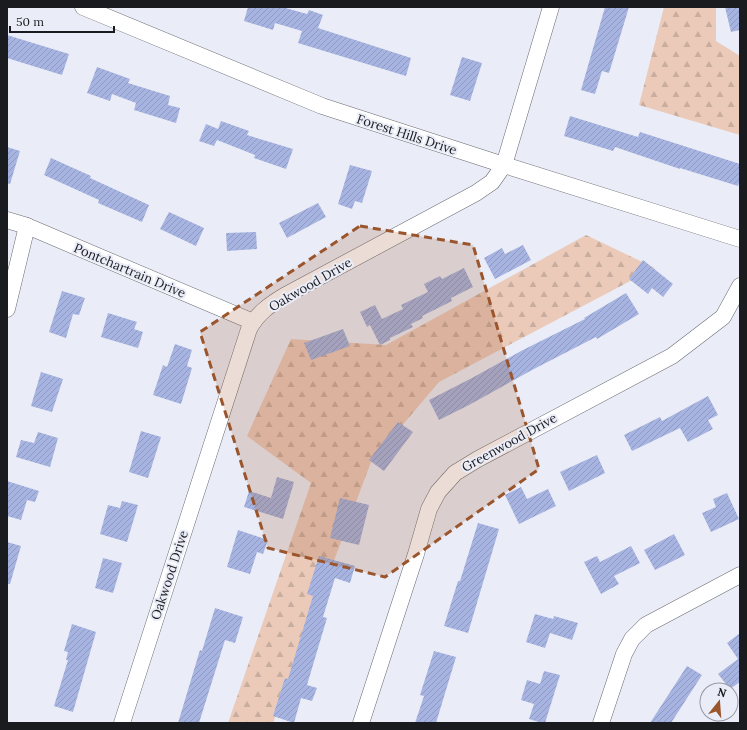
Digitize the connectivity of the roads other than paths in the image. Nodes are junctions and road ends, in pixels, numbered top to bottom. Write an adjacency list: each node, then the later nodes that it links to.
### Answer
1 (83, 7): 3 (street, Forest Hills Drive)
2 (552, 7): 3 (street, Oakwood Drive)
3 (504, 165): 6 (street, Forest Hills Drive); 9 (street, Oakwood Drive)
4 (7, 220): 5 (street, Pontchartrain Drive)
5 (27, 226): 8 (street); 9 (street, Pontchartrain Drive)
6 (740, 238)
7 (740, 286): 12 (street, Greenwood Drive)
8 (7, 309)
9 (253, 322): 11 (street, Oakwood Drive)
10 (740, 575): 13 (street)
11 (122, 723)
12 (361, 723)
13 (601, 723)

